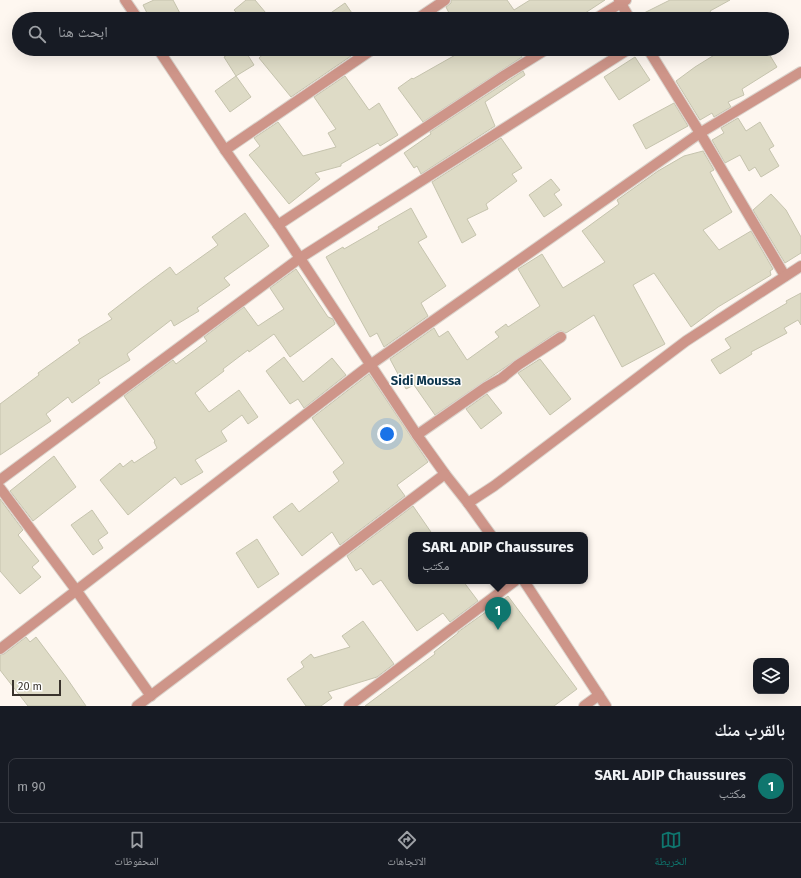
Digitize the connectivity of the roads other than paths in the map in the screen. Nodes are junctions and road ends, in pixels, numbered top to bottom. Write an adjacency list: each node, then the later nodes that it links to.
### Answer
1 (125, 0): 4 (street)
2 (445, 0): 5 (street)
3 (622, 1): 6 (street); 7 (street)
4 (133, 12)
5 (427, 12)
6 (606, 12)
7 (627, 12)
8 (163, 56): 15 (street)
9 (363, 56): 15 (street)
10 (536, 56): 16 (street)
11 (618, 56): 17 (street)
12 (652, 56): 14 (street)
13 (801, 72): 14 (street)
14 (700, 133): 19 (street); 21 (street)
15 (225, 150): 16 (street)
16 (278, 226): 17 (street)
17 (300, 258): 21 (street); 24 (street)
18 (801, 266): 19 (street)
19 (785, 276): 26 (street)
20 (561, 337): 22 (street)
21 (370, 365): 22 (street); 30 (street)
22 (417, 434): 23 (street)
23 (445, 474): 26 (street); 33 (street)
24 (0, 480)
25 (0, 488): 30 (street)
26 (468, 503): 27 (street)
27 (489, 532)
28 (511, 584): 35 (street)
29 (526, 584): 32 (street)
30 (76, 590): 31 (street); 33 (street)
31 (0, 649)
32 (599, 695): 36 (street); 37 (street)
33 (151, 696): 34 (street)
34 (137, 706)
35 (349, 706)
36 (584, 706)
37 (606, 706)

